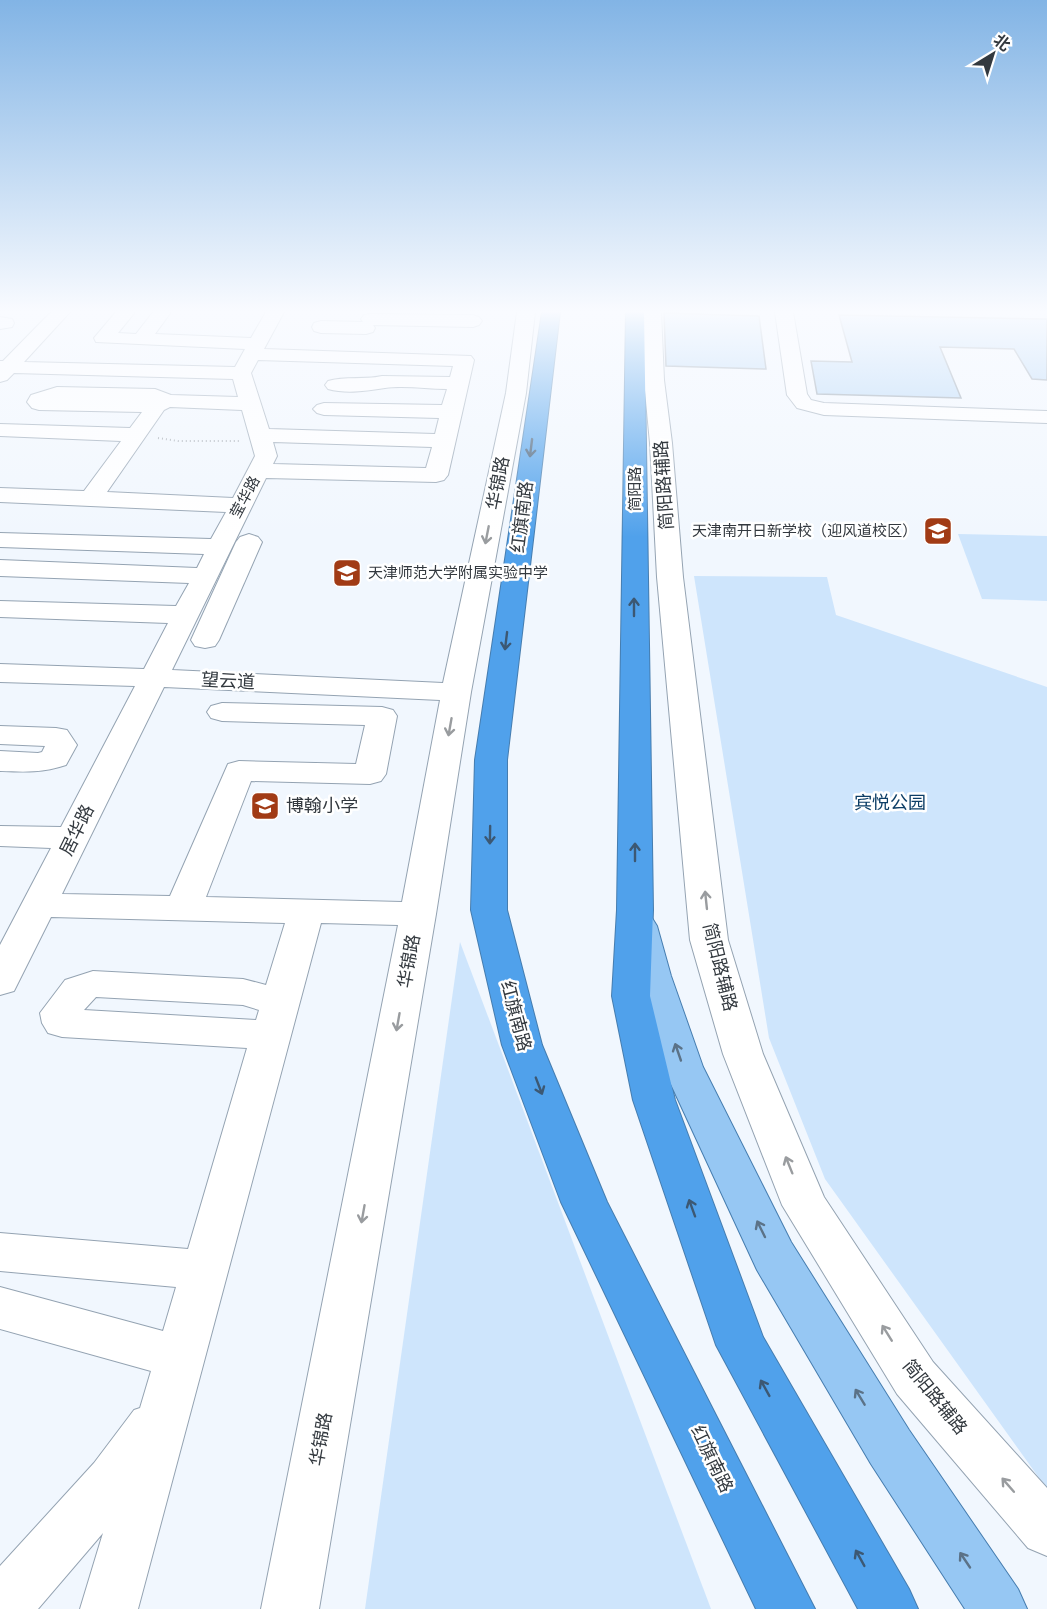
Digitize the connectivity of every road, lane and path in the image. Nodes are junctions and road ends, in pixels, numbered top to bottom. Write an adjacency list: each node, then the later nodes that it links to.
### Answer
1 (252, 387): 11 (street, 莹华路)
2 (335, 387): 12 (street)
3 (371, 387): 12 (street)
4 (392, 387): 14 (street)
5 (457, 387): 14 (street)
6 (517, 387): 32 (street, 华锦路, one-way to 32)
7 (539, 387): 53 (highway, 红旗南路, one-way to 53)
8 (635, 387): 41 (highway, 简阳路, one-way to 8)
9 (655, 387): 49 (street, 简阳路辅路, one-way to 9)
10 (796, 387): 13 (street)
11 (250, 404): 16 (street); 17 (street, 莹华路)
12 (323, 413): 14 (street); 14 (street); 17 (street)
13 (1047, 416)
14 (450, 418): 18 (street)
15 (0, 430): 16 (street)
16 (136, 435): 17 (path); 21 (street)
17 (260, 437): 18 (street, 莹华路)
18 (258, 471): 22 (street, 莹华路)
19 (0, 495): 20 (street)
20 (30, 496): 21 (street); 23 (street)
21 (91, 498): 22 (street)
22 (240, 505): 25 (street, 莹华路)
23 (1, 533): 25 (street)
24 (249, 542): 29 (street)
25 (219, 548): 27 (street, 莹华路)
26 (0, 568): 27 (street)
27 (206, 576): 29 (street, 莹华路)
28 (0, 609): 29 (street)
29 (184, 621): 31 (street, 莹华路)
30 (0, 673): 31 (street, 望云道)
31 (153, 678): 33 (street, 望云道); 38 (street, 居华路)
32 (456, 692): 33 (street, 望云道); 43 (street, 华锦路, one-way to 43)
33 (288, 699): 34 (street); 40 (street)
34 (222, 712)
35 (0, 735): 36 (street)
36 (0, 761)
37 (0, 836): 38 (street)
38 (74, 838): 39 (street, 居华路)
39 (40, 905): 40 (street); 44 (street, 居华路)
40 (183, 909): 42 (street)
41 (635, 910): 54 (highway, one-way to 41); 55 (main road, one-way to 41)
42 (306, 912): 43 (street); 46 (street)
43 (418, 914): 52 (street, 华锦路, one-way to 52)
44 (0, 982)
45 (0, 1252): 46 (street)
46 (205, 1270): 48 (street)
47 (0, 1308): 48 (street)
48 (174, 1382): 50 (street); 51 (street)
49 (1047, 1529)
50 (0, 1609)
51 (109, 1609)
52 (290, 1609)
53 (786, 1609)
54 (889, 1609)
55 (998, 1609)

